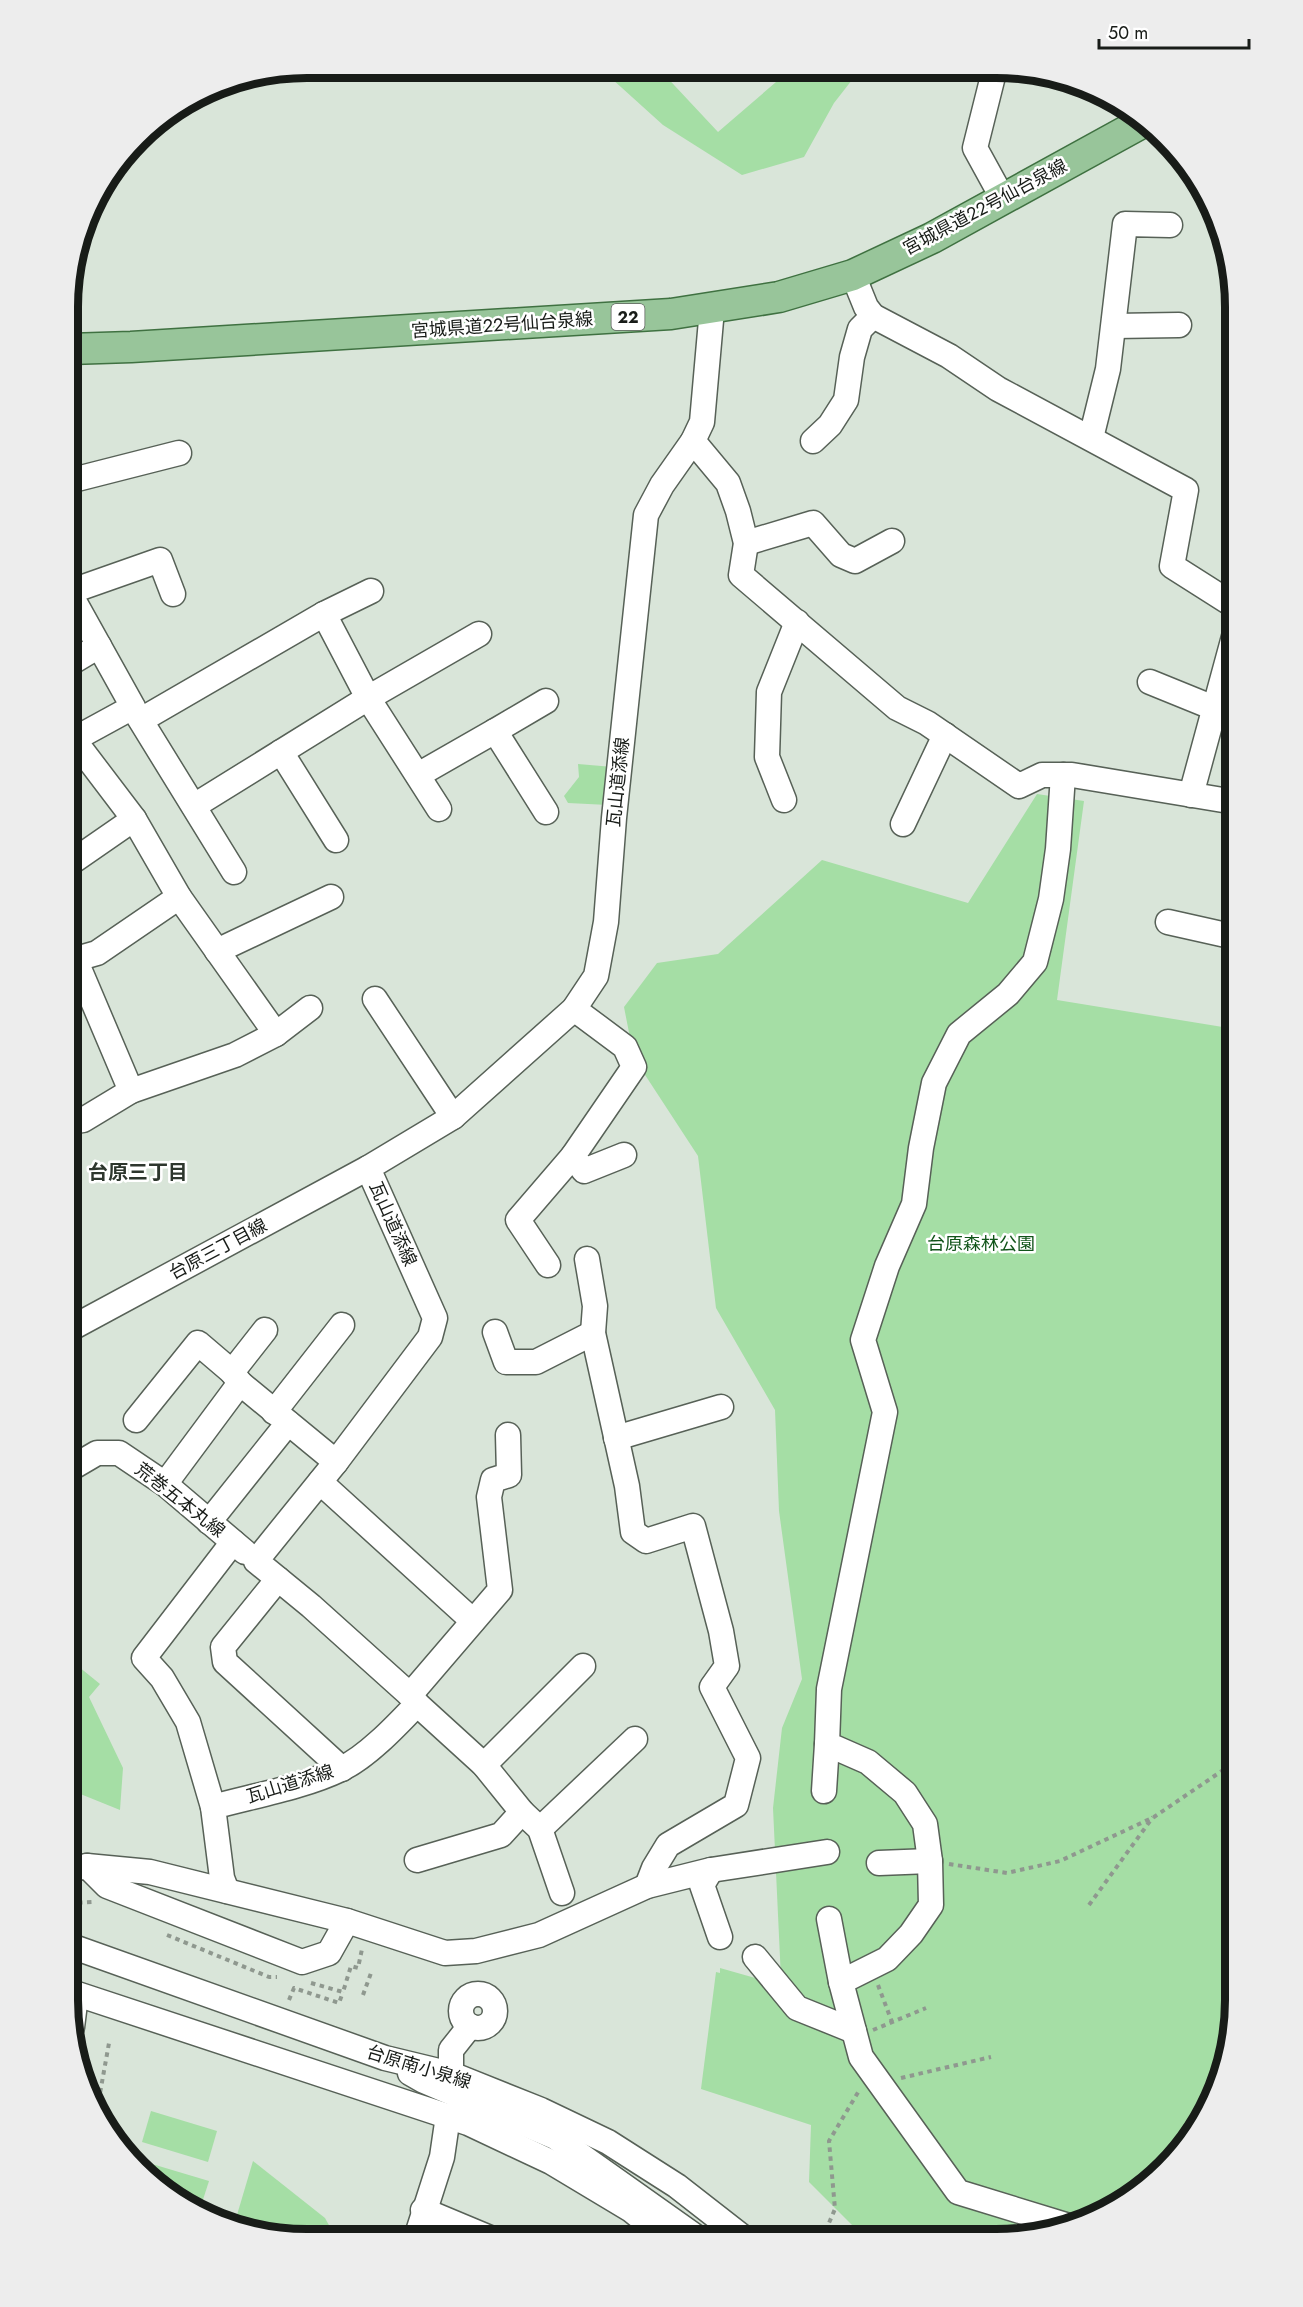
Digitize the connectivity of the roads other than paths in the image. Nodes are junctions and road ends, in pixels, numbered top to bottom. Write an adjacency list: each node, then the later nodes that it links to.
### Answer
1 (992, 78): 3 (street)
2 (1136, 126): 3 (main road, 宮城県道22号仙台泉線 / 22)
3 (1003, 199): 5 (main road, 宮城県道22号仙台泉線 / 22)
4 (1170, 225): 9 (street)
5 (853, 275): 6 (main road, 宮城県道22号仙台泉線 / 22); 7 (street)
6 (712, 309): 10 (main road, 宮城県道22号仙台泉線 / 22); 12 (street, 瓦山道添線)
7 (873, 316): 11 (street); 13 (street)
8 (1179, 325): 9 (street)
9 (1114, 326): 11 (street)
10 (78, 349)
11 (1091, 438): 21 (street)
12 (693, 441): 17 (street); 60 (street, 瓦山道添線)
13 (813, 441)
14 (179, 453): 15 (street)
15 (78, 479)
16 (892, 541): 17 (street)
17 (746, 543): 24 (street)
18 (78, 589): 20 (street)
19 (371, 591): 23 (street)
20 (172, 594)
21 (1225, 600)
22 (78, 608): 26 (street)
23 (324, 614): 29 (street); 32 (street)
24 (797, 622): 34 (street); 41 (street)
25 (479, 634): 29 (street)
26 (99, 646): 27 (street); 32 (street)
27 (78, 659)
28 (1150, 682): 31 (street)
29 (368, 698): 37 (street); 38 (street)
30 (546, 701): 33 (street)
31 (1225, 709): 40 (street)
32 (137, 714): 35 (street); 43 (street)
33 (495, 731): 38 (street); 45 (street)
34 (945, 735): 39 (street); 47 (street)
35 (78, 738)
36 (78, 750): 46 (street)
37 (281, 752): 43 (street); 48 (street)
38 (418, 775): 44 (street)
39 (1063, 775): 40 (street); 93 (street)
40 (1191, 795): 42 (street)
41 (784, 800)
42 (1225, 800)
43 (194, 806): 50 (street)
44 (440, 808)
45 (546, 812)
46 (134, 819): 49 (street); 51 (street)
47 (903, 824)
48 (336, 840)
49 (78, 858)
50 (234, 872)
51 (179, 897): 55 (street); 56 (street)
52 (331, 897): 55 (street)
53 (1168, 922): 54 (street)
54 (1225, 935)
55 (217, 951): 61 (street)
56 (78, 958)
57 (78, 974): 62 (street)
58 (375, 999): 63 (street)
59 (310, 1008): 61 (street)
60 (574, 1009): 63 (street, 瓦山道添線); 66 (street)
61 (276, 1034): 62 (street)
62 (130, 1091): 64 (street)
63 (453, 1118): 67 (street, 瓦山道添線)
64 (78, 1121)
65 (624, 1155): 66 (street)
66 (573, 1156): 69 (street)
67 (368, 1168): 70 (street, 台原三丁目線); 81 (street, 瓦山道添線)
68 (587, 1259): 74 (street)
69 (548, 1265)
70 (78, 1325)
71 (342, 1325): 77 (street)
72 (265, 1330): 75 (street)
73 (495, 1332): 74 (street)
74 (593, 1333): 80 (street)
75 (236, 1378): 77 (street); 78 (street); 84 (street)
76 (721, 1407): 80 (street)
77 (281, 1417): 81 (street); 85 (street)
78 (136, 1420)
79 (508, 1435): 89 (street, 瓦山道添線)
80 (616, 1438): 107 (street)
81 (336, 1462): 83 (street, 瓦山道添線)
82 (78, 1464): 84 (street, 荒巻五本丸線)
83 (320, 1482): 87 (street, 瓦山道添線); 89 (street)
84 (165, 1484): 85 (street, 荒巻五本丸線)
85 (209, 1522): 86 (street, 荒巻五本丸線)
86 (233, 1542): 87 (street, 荒巻五本丸線); 97 (street)
87 (256, 1561): 88 (street)
88 (278, 1579): 91 (street); 95 (street)
89 (473, 1622): 91 (street, 瓦山道添線)
90 (583, 1666): 94 (street)
91 (413, 1699): 94 (street); 95 (street, 瓦山道添線)
92 (635, 1739): 99 (street)
93 (827, 1744): 96 (street); 102 (street)
94 (484, 1765): 98 (street)
95 (342, 1769): 97 (street, 瓦山道添線)
96 (824, 1791)
97 (213, 1807): 108 (street)
98 (522, 1812): 99 (street); 101 (street)
99 (540, 1829): 109 (street)
100 (827, 1852): 105 (street)
101 (417, 1860)
102 (930, 1861): 103 (street); 115 (street)
103 (879, 1863)
104 (78, 1870): 108 (street)
105 (711, 1870): 107 (street); 112 (street)
106 (78, 1872): 111 (street)
107 (647, 1886): 111 (street)
108 (227, 1892): 111 (street)
109 (562, 1893)
110 (829, 1919): 115 (street)
111 (347, 1921)
112 (720, 1937)
113 (78, 1949): 119 (street, 台原南小泉線)
114 (754, 1957): 118 (street)
115 (842, 1982): 118 (street)
116 (78, 1995): 121 (street)
117 (470, 2026): 120 (street)
118 (855, 2035): 124 (street)
119 (385, 2058): 120 (street, 台原南小泉線); 122 (street)
120 (451, 2073): 129 (street, 台原南小泉線)
121 (458, 2119): 122 (street); 123 (street); 127 (street)
122 (628, 2187): 128 (street)
123 (423, 2210): 125 (street); 126 (street)
124 (1054, 2221)
125 (418, 2229)
126 (468, 2229)
127 (655, 2229)
128 (685, 2229)
129 (732, 2229)

